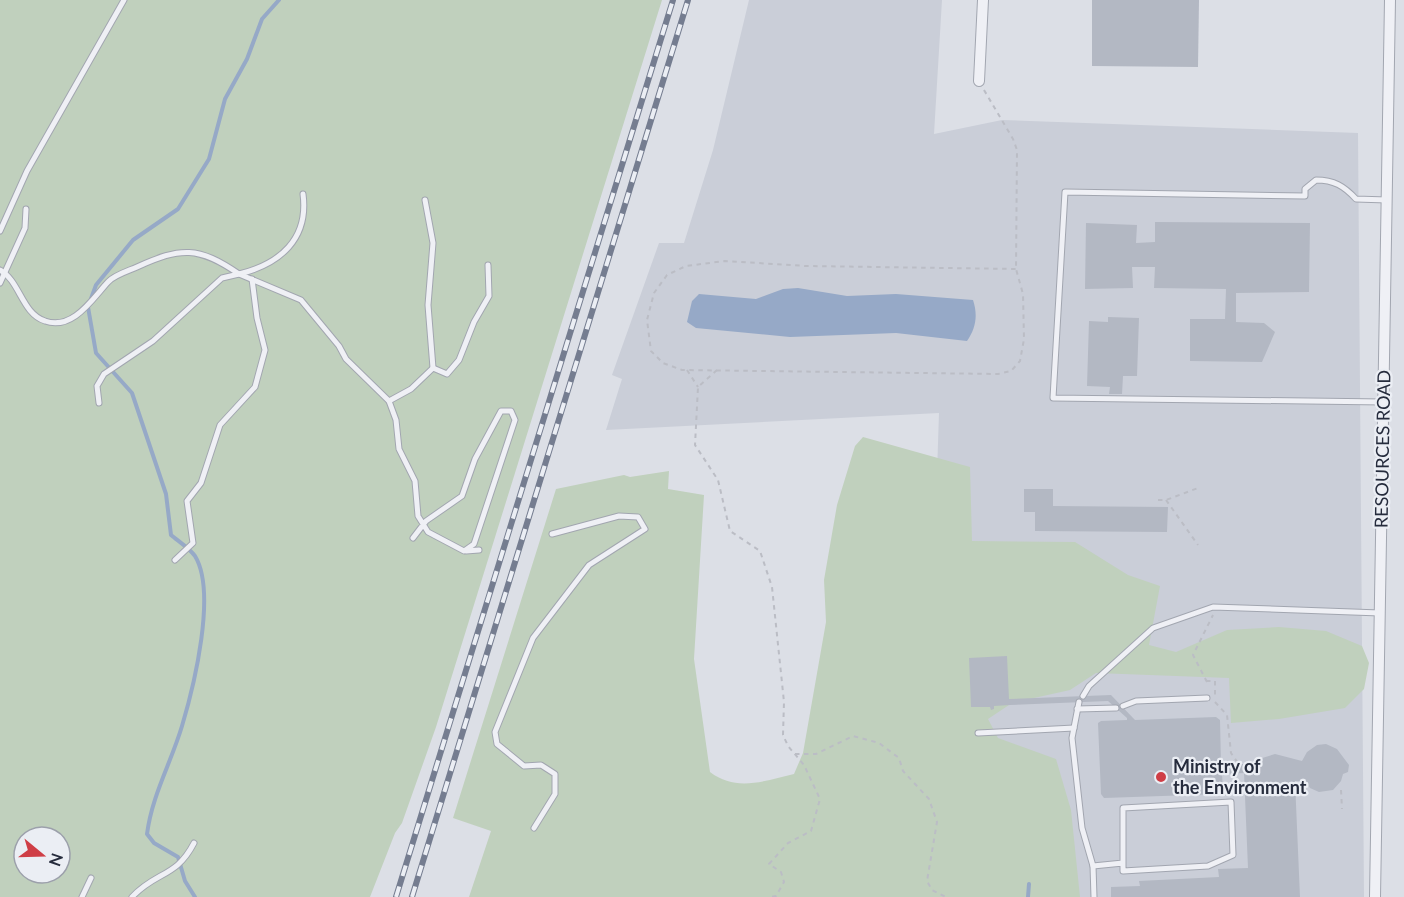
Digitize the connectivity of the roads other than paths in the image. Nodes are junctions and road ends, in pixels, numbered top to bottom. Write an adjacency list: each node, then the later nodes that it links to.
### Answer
1 (124, 0): 9 (lane)
2 (983, 0): 4 (street)
3 (1390, 0): 7 (street, RESOURCES ROAD)
4 (979, 81)
5 (303, 194): 12 (lane)
6 (425, 200): 15 (lane)
7 (1387, 200): 17 (street, RESOURCES ROAD); 17 (lane)
8 (26, 209): 11 (lane)
9 (0, 231)
10 (488, 265): 15 (lane)
11 (2, 271): 12 (lane); 14 (lane)
12 (239, 274): 13 (lane); 18 (lane)
13 (252, 279): 16 (lane); 24 (lane)
14 (0, 283)
15 (433, 368): 16 (lane)
16 (388, 401): 19 (lane)
17 (1384, 402): 25 (street, RESOURCES ROAD)
18 (99, 403)
19 (423, 524): 21 (lane); 23 (lane); 23 (lane)
20 (552, 534): 32 (lane)
21 (413, 538)
22 (479, 550): 23 (lane)
23 (464, 551)
24 (175, 560)
25 (1380, 613): 29 (lane); 40 (street, RESOURCES ROAD)
26 (1207, 698): 27 (lane)
27 (1123, 706)
28 (1116, 708): 29 (lane)
29 (1077, 709): 30 (lane)
30 (1074, 728): 31 (lane); 35 (lane)
31 (978, 734)
32 (534, 828)
33 (194, 843): 38 (lane)
34 (1123, 863): 34 (lane); 35 (lane)
35 (1092, 866): 39 (lane)
36 (91, 878): 37 (lane)
37 (82, 897)
38 (132, 897)
39 (1094, 897)
40 (1376, 897)

